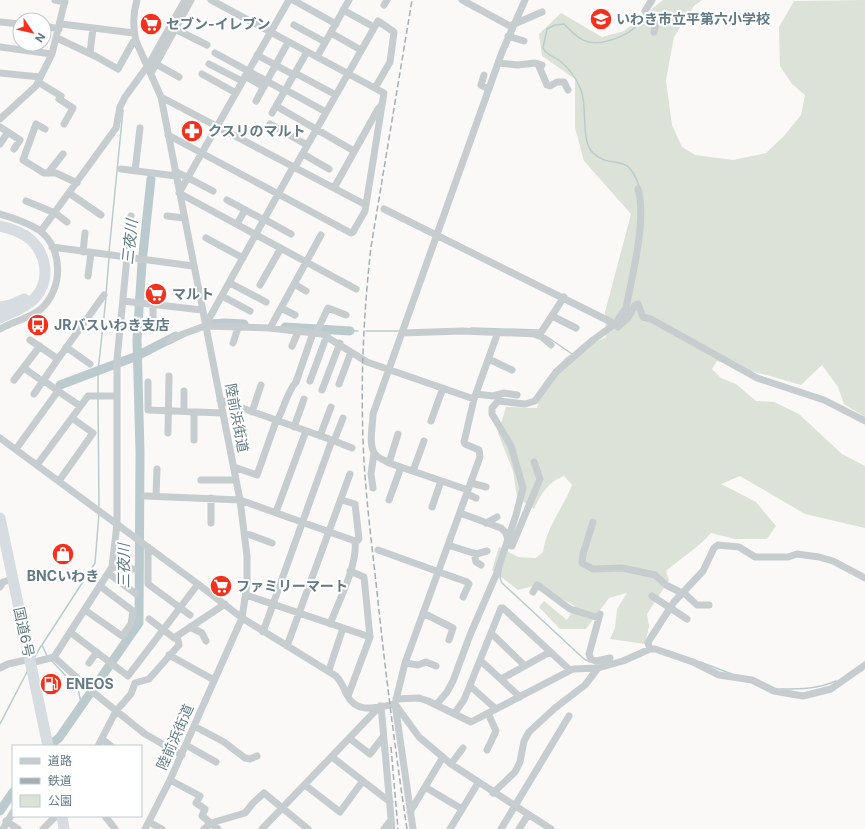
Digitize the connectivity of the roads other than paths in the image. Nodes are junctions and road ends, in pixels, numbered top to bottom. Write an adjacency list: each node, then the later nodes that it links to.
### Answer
1 (55, 0): 12 (street)
2 (137, 0): 29 (street, 陸前浜街道)
3 (185, 0): 21 (street)
4 (191, 0): 21 (street)
5 (211, 0): 27 (street)
6 (289, 0): 27 (street)
7 (293, 0): 17 (street)
8 (349, 0): 13 (street)
9 (462, 0): 22 (street)
10 (526, 0): 22 (street)
11 (652, 0): 25 (street)
12 (65, 1): 20 (street)
13 (343, 10): 17 (street); 23 (street)
14 (542, 12): 22 (street)
15 (0, 22): 16 (street)
16 (12, 23)
17 (336, 24): 26 (street)
18 (294, 25): 32 (street)
19 (52, 26): 20 (street)
20 (60, 26): 24 (street); 30 (street)
21 (173, 26): 33 (street); 44 (street); 46 (street)
22 (512, 26): 28 (street)
23 (374, 27): 36 (street); 58 (street)
24 (93, 28): 29 (street); 37 (street)
25 (654, 32)
26 (331, 33): 32 (street); 36 (street)
27 (269, 34): 34 (street); 40 (street); 41 (street)
28 (508, 36): 31 (street); 43 (street)
29 (135, 37): 37 (street); 46 (street, 陸前浜街道)
30 (57, 38): 37 (street); 39 (street)
31 (524, 40)
32 (326, 42): 42 (street)
33 (208, 45)
34 (286, 46): 41 (street); 47 (street)
35 (0, 47): 39 (street)
36 (361, 50): 54 (street)
37 (90, 53)
38 (215, 53): 53 (street)
39 (52, 54): 56 (street)
40 (257, 54): 47 (street); 53 (street)
41 (306, 54): 42 (street); 51 (street); 54 (street)
42 (317, 58): 54 (street)
43 (499, 63): 59 (street); 61 (street)
44 (156, 64): 49 (street); 55 (street)
45 (209, 64): 53 (street)
46 (147, 65): 49 (street, 陸前浜街道); 94 (street)
47 (276, 65): 51 (street); 57 (street)
48 (0, 73): 56 (street)
49 (151, 73): 64 (street, 陸前浜街道)
50 (202, 74): 62 (street)
51 (295, 74): 60 (street); 63 (street)
52 (484, 75): 59 (street)
53 (245, 76): 57 (street); 62 (street)
54 (347, 76): 58 (street); 63 (street)
55 (178, 77)
56 (39, 80): 70 (street); 71 (street)
57 (266, 84): 60 (street); 65 (street)
58 (375, 88): 66 (street)
59 (489, 89): 120 (street)
60 (286, 90): 67 (street); 68 (street)
61 (568, 90)
62 (236, 93): 74 (street)
63 (336, 95): 68 (street)
64 (161, 97): 74 (street); 79 (street, 陸前浜街道)
65 (256, 101)
66 (382, 105): 83 (street); 103 (street)
67 (276, 106): 69 (street); 77 (street)
68 (326, 112): 77 (street)
69 (272, 113)
70 (0, 119)
71 (64, 124)
72 (270, 124): 81 (street)
73 (0, 127): 78 (street)
74 (217, 127): 84 (street); 87 (street)
75 (140, 128): 90 (street)
76 (45, 129): 91 (street)
77 (317, 129): 81 (street); 83 (street)
78 (8, 132): 80 (street); 82 (street)
79 (168, 135): 84 (street); 92 (street, 陸前浜街道)
80 (0, 144)
81 (307, 146): 86 (street)
82 (14, 149)
83 (354, 151): 95 (street)
84 (202, 153): 93 (street); 100 (street)
85 (63, 154): 91 (street)
86 (302, 154): 87 (street); 89 (street)
87 (295, 167): 95 (street); 100 (street)
88 (121, 169): 90 (street)
89 (329, 169)
90 (135, 171): 92 (street)
91 (48, 173): 94 (street)
92 (176, 174): 93 (street); 98 (street, 陸前浜街道)
93 (189, 178): 97 (street); 98 (street)
94 (77, 183): 99 (street)
95 (334, 188): 103 (street)
96 (638, 189): 152 (street)
97 (213, 191)
98 (179, 192): 111 (street, 陸前浜街道); 114 (street)
99 (69, 193): 106 (street); 108 (street)
100 (278, 194): 103 (street); 112 (street)
101 (227, 200): 105 (street)
102 (26, 201): 106 (street)
103 (366, 205)
104 (384, 209): 120 (street)
105 (245, 210): 112 (street); 114 (street)
106 (55, 213): 113 (street); 117 (street)
107 (0, 214): 117 (street)
108 (101, 215)
109 (131, 216): 128 (street)
110 (166, 216): 111 (street)
111 (184, 218): 131 (street, 陸前浜街道)
112 (264, 219): 119 (street); 121 (street)
113 (67, 222)
114 (236, 224): 121 (street)
115 (0, 226): 151 (highway)
116 (0, 231): 144 (highway)
117 (41, 231): 124 (street)
118 (85, 233): 126 (street)
119 (291, 234)
120 (437, 234): 140 (street); 159 (street)
121 (256, 235): 125 (street); 129 (street)
122 (321, 235): 130 (street)
123 (206, 238): 129 (street)
124 (52, 247): 126 (street); 157 (street)
125 (281, 248): 130 (street); 135 (street)
126 (83, 252): 127 (street)
127 (91, 253): 128 (street); 132 (street)
128 (127, 258): 131 (street); 141 (street)
129 (242, 258): 133 (street)
130 (306, 262): 134 (street); 136 (street)
131 (193, 266): 146 (street, 陸前浜街道)
132 (88, 276)
133 (230, 283): 139 (street); 142 (street)
134 (294, 284): 137 (street); 145 (street)
135 (260, 285)
136 (356, 290)
137 (306, 291)
138 (104, 295): 172 (street)
139 (222, 296): 147 (street); 153 (street)
140 (564, 298): 150 (street); 152 (street)
141 (122, 301): 143 (street); 192 (street)
142 (266, 302)
143 (153, 305): 146 (street); 158 (street)
144 (0, 307)
145 (281, 308): 148 (street); 155 (street)
146 (202, 310): 153 (street, 陸前浜街道)
147 (250, 311)
148 (295, 315)
149 (346, 315): 163 (street)
150 (552, 316): 156 (street); 160 (street)
151 (0, 318)
152 (615, 324): 208 (street); 255 (street)
153 (205, 326): 154 (street); 167 (street); 196 (street, 陸前浜街道)
154 (238, 328): 155 (street); 168 (street)
155 (270, 328): 161 (street)
156 (576, 328)
157 (0, 329)
158 (153, 329)
159 (402, 331): 162 (street); 178 (street)
160 (542, 331): 164 (street); 164 (street)
161 (298, 332): 163 (street); 171 (street)
162 (498, 332): 164 (street); 175 (street)
163 (314, 333): 165 (street); 206 (street)
164 (533, 334)
165 (327, 335): 169 (street); 183 (street)
166 (30, 340): 170 (street)
167 (168, 341)
168 (233, 343)
169 (340, 344): 173 (street); 189 (street)
170 (40, 346): 174 (street); 177 (street)
171 (292, 346)
172 (66, 347): 174 (street); 176 (street)
173 (351, 352): 178 (street); 185 (street)
174 (58, 359): 182 (street)
175 (488, 360): 179 (street); 194 (street)
176 (90, 364)
177 (24, 368): 181 (street); 182 (street)
178 (388, 369): 187 (street); 220 (street)
179 (512, 370)
180 (169, 376): 199 (street)
181 (14, 380)
182 (43, 380): 188 (street); 191 (street)
183 (310, 381)
184 (148, 382): 199 (street)
185 (339, 384)
186 (261, 385): 202 (street)
187 (442, 388): 194 (street); 207 (street)
188 (58, 390): 197 (street); 219 (street)
189 (322, 390)
190 (184, 391): 200 (street)
191 (34, 394)
192 (116, 396): 197 (street); 252 (street)
193 (517, 396): 194 (street)
194 (475, 397): 235 (street)
195 (304, 399): 209 (street)
196 (220, 400): 202 (street); 203 (street, 陸前浜街道)
197 (80, 406): 204 (street)
198 (331, 407): 213 (street)
199 (169, 411): 200 (street); 211 (street)
200 (184, 411): 201 (street)
201 (194, 412): 203 (street); 215 (street)
202 (252, 412): 206 (street)
203 (222, 413): 226 (street, 陸前浜街道)
204 (72, 418): 223 (street); 231 (street)
205 (343, 418): 216 (street)
206 (278, 421): 209 (street); 226 (street)
207 (431, 421)
208 (865, 421)
209 (294, 427): 210 (street)
210 (306, 431): 213 (street); 244 (street)
211 (168, 433)
212 (398, 434): 222 (street)
213 (320, 436): 216 (street)
214 (0, 438): 219 (street)
215 (194, 440)
216 (333, 441): 218 (street); 248 (street)
217 (424, 441): 227 (street)
218 (352, 448)
219 (16, 449): 223 (street)
220 (374, 453): 222 (street); 234 (street)
221 (534, 462): 255 (street)
222 (389, 463): 224 (street)
223 (37, 465): 231 (street)
224 (401, 467): 227 (street); 241 (street)
225 (157, 468): 237 (street)
226 (234, 468): 230 (street, 陸前浜街道)
227 (413, 471): 232 (street)
228 (350, 474): 253 (street)
229 (201, 480): 230 (street)
230 (235, 480): 240 (street, 陸前浜街道)
231 (59, 481): 252 (street)
232 (441, 481): 235 (street); 243 (street)
233 (486, 487): 235 (street)
234 (373, 488)
235 (468, 489): 239 (street); 245 (street)
236 (146, 496): 237 (street)
237 (156, 496): 238 (street)
238 (212, 498): 240 (street); 250 (street)
239 (476, 498)
240 (240, 500): 244 (street); 254 (street, 陸前浜街道)
241 (389, 500)
242 (345, 501): 257 (street)
243 (432, 507)
244 (276, 512): 248 (street)
245 (460, 513): 251 (street); 258 (street)
246 (0, 518): 270 (highway, 国道6号)
247 (497, 518): 251 (street)
248 (302, 521): 253 (street); 281 (street)
249 (593, 522): 275 (street)
250 (211, 523)
251 (486, 523): 255 (street)
252 (117, 524): 259 (street); 264 (street)
253 (329, 531): 257 (street); 287 (street)
254 (245, 533): 256 (street); 277 (street, 陸前浜街道)
255 (507, 542): 328 (street)
256 (272, 543)
257 (355, 543): 266 (street)
258 (448, 545): 262 (street); 267 (street)
259 (148, 547): 271 (street); 283 (street)
260 (378, 550): 267 (street)
261 (487, 551): 262 (street)
262 (474, 553): 263 (street)
263 (481, 564)
264 (112, 566): 265 (street); 268 (street)
265 (133, 569)
266 (350, 571): 292 (street); 299 (street)
267 (438, 572): 279 (street); 286 (street)
268 (108, 573): 272 (street); 276 (street)
269 (865, 578): 275 (street)
270 (13, 580): 273 (street); 311 (highway, 国道6号)
271 (198, 584): 280 (street); 283 (street)
272 (100, 586): 285 (street); 285 (street)
273 (0, 588)
274 (533, 592): 310 (street)
275 (682, 593): 282 (street); 284 (street)
276 (136, 594)
277 (246, 594): 281 (street); 289 (street, 陸前浜街道)
278 (652, 596): 284 (street)
279 (463, 597)
280 (224, 604): 289 (street); 293 (street)
281 (273, 605): 287 (street); 297 (street)
282 (709, 605)
283 (180, 608): 288 (street); 295 (street)
284 (670, 608): 291 (street); 304 (street)
285 (85, 610): 296 (street)
286 (423, 613): 301 (street); 314 (street)
287 (299, 614): 292 (street); 303 (street)
288 (190, 615)
289 (242, 618): 297 (street); 323 (street, 陸前浜街道)
290 (149, 619): 295 (street)
291 (687, 619)
292 (330, 624): 294 (street)
293 (190, 627): 302 (street); 307 (street)
294 (343, 628): 299 (street); 320 (street)
295 (164, 630): 300 (street); 305 (street)
296 (70, 632): 305 (street); 308 (street)
297 (263, 632): 303 (street)
298 (492, 634): 306 (street); 312 (street); 315 (street)
299 (370, 637): 325 (street)
300 (174, 638)
301 (449, 640)
302 (206, 641)
303 (287, 646): 320 (street)
304 (650, 647): 316 (street); 319 (street)
305 (97, 652): 313 (street)
306 (550, 652): 315 (street); 321 (street)
307 (169, 655): 323 (street); 331 (street)
308 (51, 658): 311 (street); 331 (street)
309 (610, 658): 310 (street)
310 (593, 660): 319 (street)
311 (30, 661): 318 (street); 339 (highway, 国道6号)
312 (480, 661): 322 (street); 324 (street)
313 (89, 663)
314 (405, 663): 317 (street); 327 (street)
315 (524, 665): 322 (street)
316 (865, 665)
317 (436, 666)
318 (0, 668)
319 (594, 668): 321 (street); 356 (street)
320 (329, 670): 325 (street)
321 (570, 670): 326 (street)
322 (501, 679): 326 (street)
323 (214, 680): 335 (street, 陸前浜街道)
324 (470, 686): 330 (street); 333 (street)
325 (348, 696): 329 (street)
326 (520, 697): 330 (street)
327 (395, 701): 328 (street); 329 (street); 348 (street); 361 (street)
328 (436, 705): 333 (street)
329 (380, 706): 336 (street); 337 (street)
330 (496, 709): 332 (street)
331 (116, 711): 338 (street); 345 (street)
332 (488, 713): 333 (street); 344 (street)
333 (454, 714)
334 (569, 716): 358 (street)
335 (194, 726): 342 (street, 陸前浜街道); 346 (street)
336 (383, 737): 337 (street); 357 (street)
337 (349, 738): 347 (street)
338 (102, 739): 340 (street); 341 (street)
339 (47, 742)
340 (99, 745)
341 (110, 745)
342 (186, 745): 345 (street, 陸前浜街道); 349 (street)
343 (463, 748): 350 (street)
344 (488, 750)
345 (182, 755): 351 (street, 陸前浜街道)
346 (257, 756)
347 (332, 757): 352 (street); 354 (street)
348 (443, 758): 350 (street); 355 (street)
349 (216, 762)
350 (451, 764): 353 (street)
351 (170, 780): 369 (street); 370 (street, 陸前浜街道)
352 (362, 782): 354 (street); 357 (street)
353 (478, 783): 356 (street); 360 (street)
354 (304, 785): 359 (street)
355 (425, 787): 360 (street); 361 (street)
356 (494, 793): 358 (street)
357 (390, 802): 367 (street)
358 (515, 806): 363 (street); 386 (street)
359 (282, 808): 369 (street); 380 (street); 381 (street)
360 (462, 809): 385 (street)
361 (410, 812): 384 (street)
362 (12, 814): 368 (street)
363 (528, 815): 371 (street); 387 (street)
364 (55, 817): 374 (street)
365 (62, 817): 375 (highway)
366 (106, 817): 376 (street)
367 (391, 820): 382 (street); 383 (street)
368 (7, 822): 372 (street); 373 (street)
369 (211, 823): 378 (street); 379 (street)
370 (147, 826): 377 (street)
371 (538, 826): 388 (street)
372 (3, 829)
373 (18, 829)
374 (43, 829)
375 (64, 829)
376 (114, 829)
377 (162, 829)
378 (204, 829)
379 (218, 829)
380 (263, 829)
381 (308, 829)
382 (384, 829)
383 (392, 829)
384 (413, 829)
385 (450, 829)
386 (501, 829)
387 (519, 829)
388 (551, 829)

